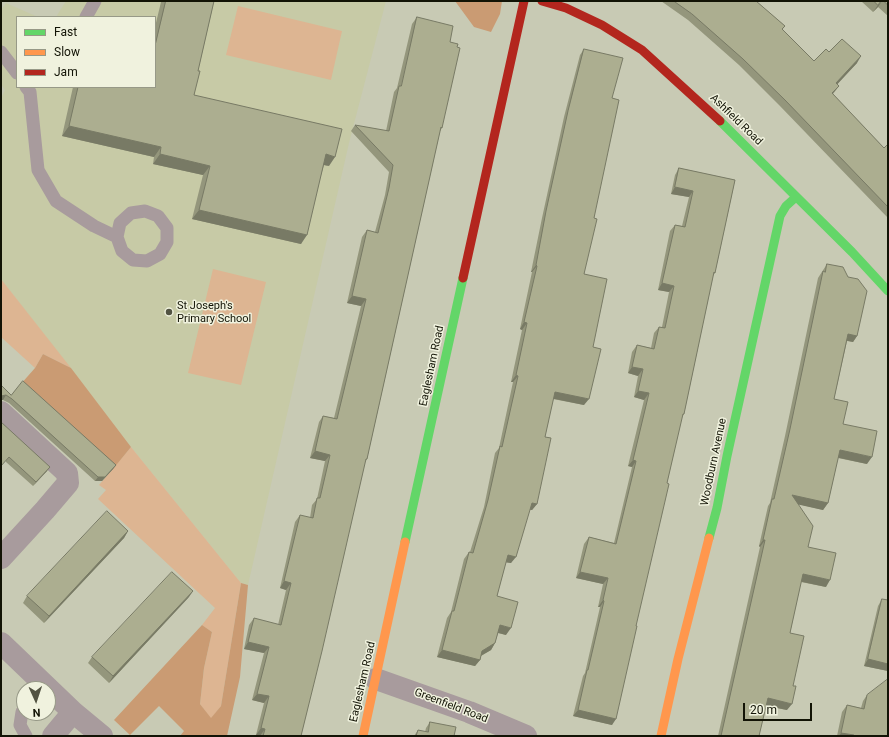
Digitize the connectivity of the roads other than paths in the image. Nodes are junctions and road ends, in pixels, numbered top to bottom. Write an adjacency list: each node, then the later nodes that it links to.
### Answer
1 (95, 1): 5 (lane)
2 (524, 1): 15 (street, Eaglesham Road)
3 (542, 1): 4 (street, Ashfield Road)
4 (568, 4): 9 (street, Ashfield Road)
5 (87, 16)
6 (1, 52): 7 (lane)
7 (16, 69)
8 (27, 88): 10 (lane)
9 (796, 197): 11 (street, Ashfield Road); 23 (street, Woodburn Avenue)
10 (117, 237)
11 (888, 291)
12 (1, 412): 13 (street)
13 (1, 558)
14 (1, 643): 16 (street)
15 (376, 679): 21 (street, Eaglesham Road); 22 (street, Greenfield Road)
16 (73, 712): 19 (street); 20 (street)
17 (21, 721): 18 (lane)
18 (26, 736)
19 (53, 736)
20 (102, 736)
21 (363, 736)
22 (526, 736)
23 (661, 736)

